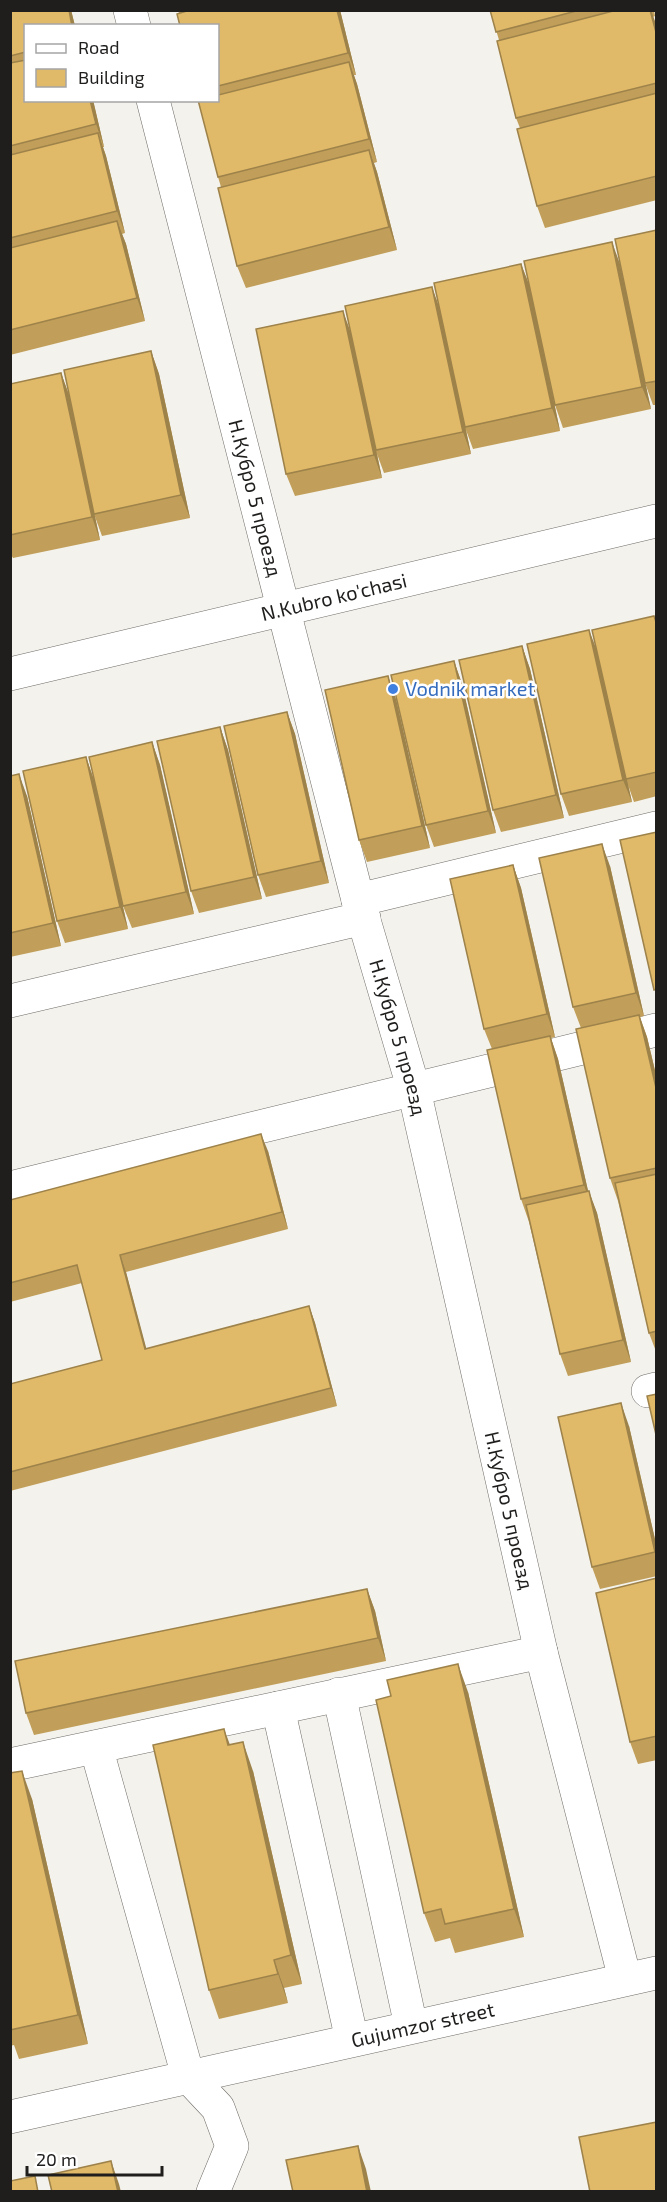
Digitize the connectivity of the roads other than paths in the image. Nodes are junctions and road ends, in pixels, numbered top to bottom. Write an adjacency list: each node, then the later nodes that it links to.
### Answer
1 (154, 102): 3 (street, Н.Кубро 5 проезд)
2 (657, 521): 3 (street, N.Kubro ko'chasi)
3 (285, 610): 4 (street, N.Kubro ko'chasi); 6 (street, Н.Кубро 5 проезд)
4 (10, 674)
5 (657, 828): 6 (street)
6 (361, 909): 7 (street); 9 (street, Н.Кубро 5 проезд)
7 (10, 1001)
8 (657, 1030): 9 (street)
9 (414, 1090): 10 (street); 11 (street, Н.Кубро 5 проезд)
10 (10, 1188)
11 (541, 1652): 12 (street); 16 (street, Н.Кубро 5 проезд)
12 (339, 1694): 13 (street); 17 (street)
13 (278, 1708): 14 (street); 18 (street)
14 (96, 1747): 15 (street); 19 (street)
15 (10, 1765)
16 (641, 1976): 17 (street, Gujumzor street)
17 (411, 2026): 18 (street, Gujumzor street)
18 (352, 2040): 19 (street, Gujumzor street)
19 (188, 2076): 20 (street, Gujumzor street); 21 (street)
20 (10, 2117)
21 (213, 2192)

